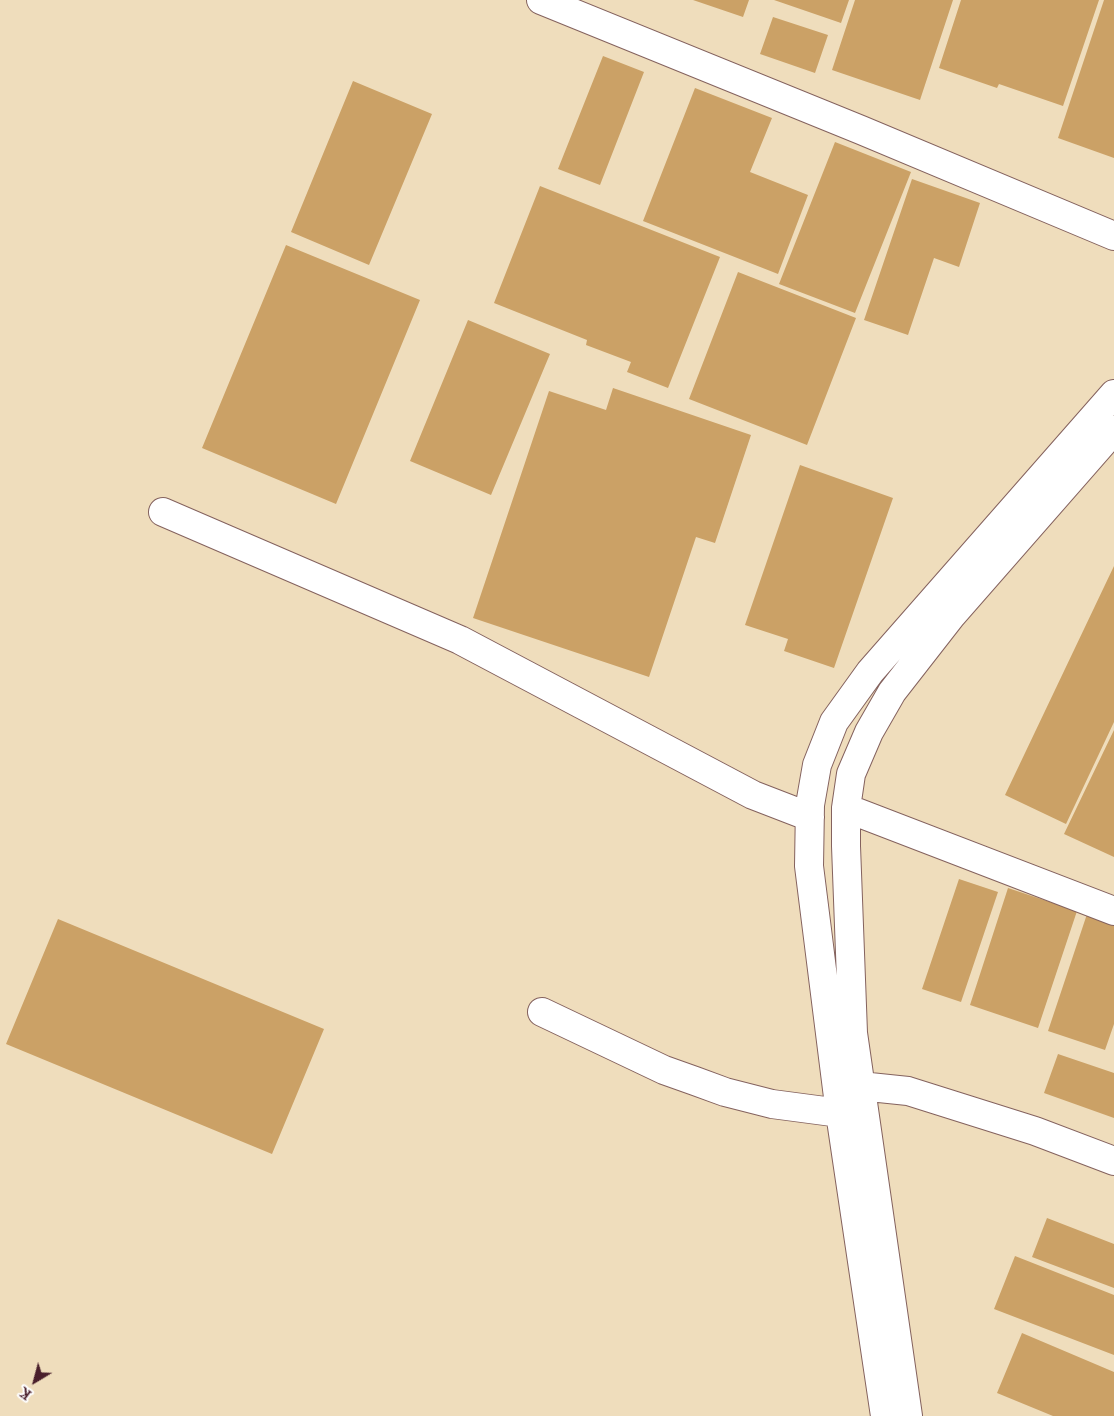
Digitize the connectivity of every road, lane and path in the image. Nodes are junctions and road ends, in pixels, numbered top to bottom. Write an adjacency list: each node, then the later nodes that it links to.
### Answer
1 (541, 0): 2 (street)
2 (1114, 236)
3 (1114, 394): 4 (street)
4 (1103, 431): 6 (street)
5 (163, 512): 8 (street)
6 (943, 607): 7 (street); 8 (street)
7 (846, 808): 9 (street); 11 (street)
8 (810, 817): 11 (street)
9 (1114, 911)
10 (542, 1012): 12 (street)
11 (848, 1086): 12 (street); 13 (street); 15 (street)
12 (840, 1113): 14 (street)
13 (1114, 1161)
14 (884, 1416)
15 (908, 1416)

